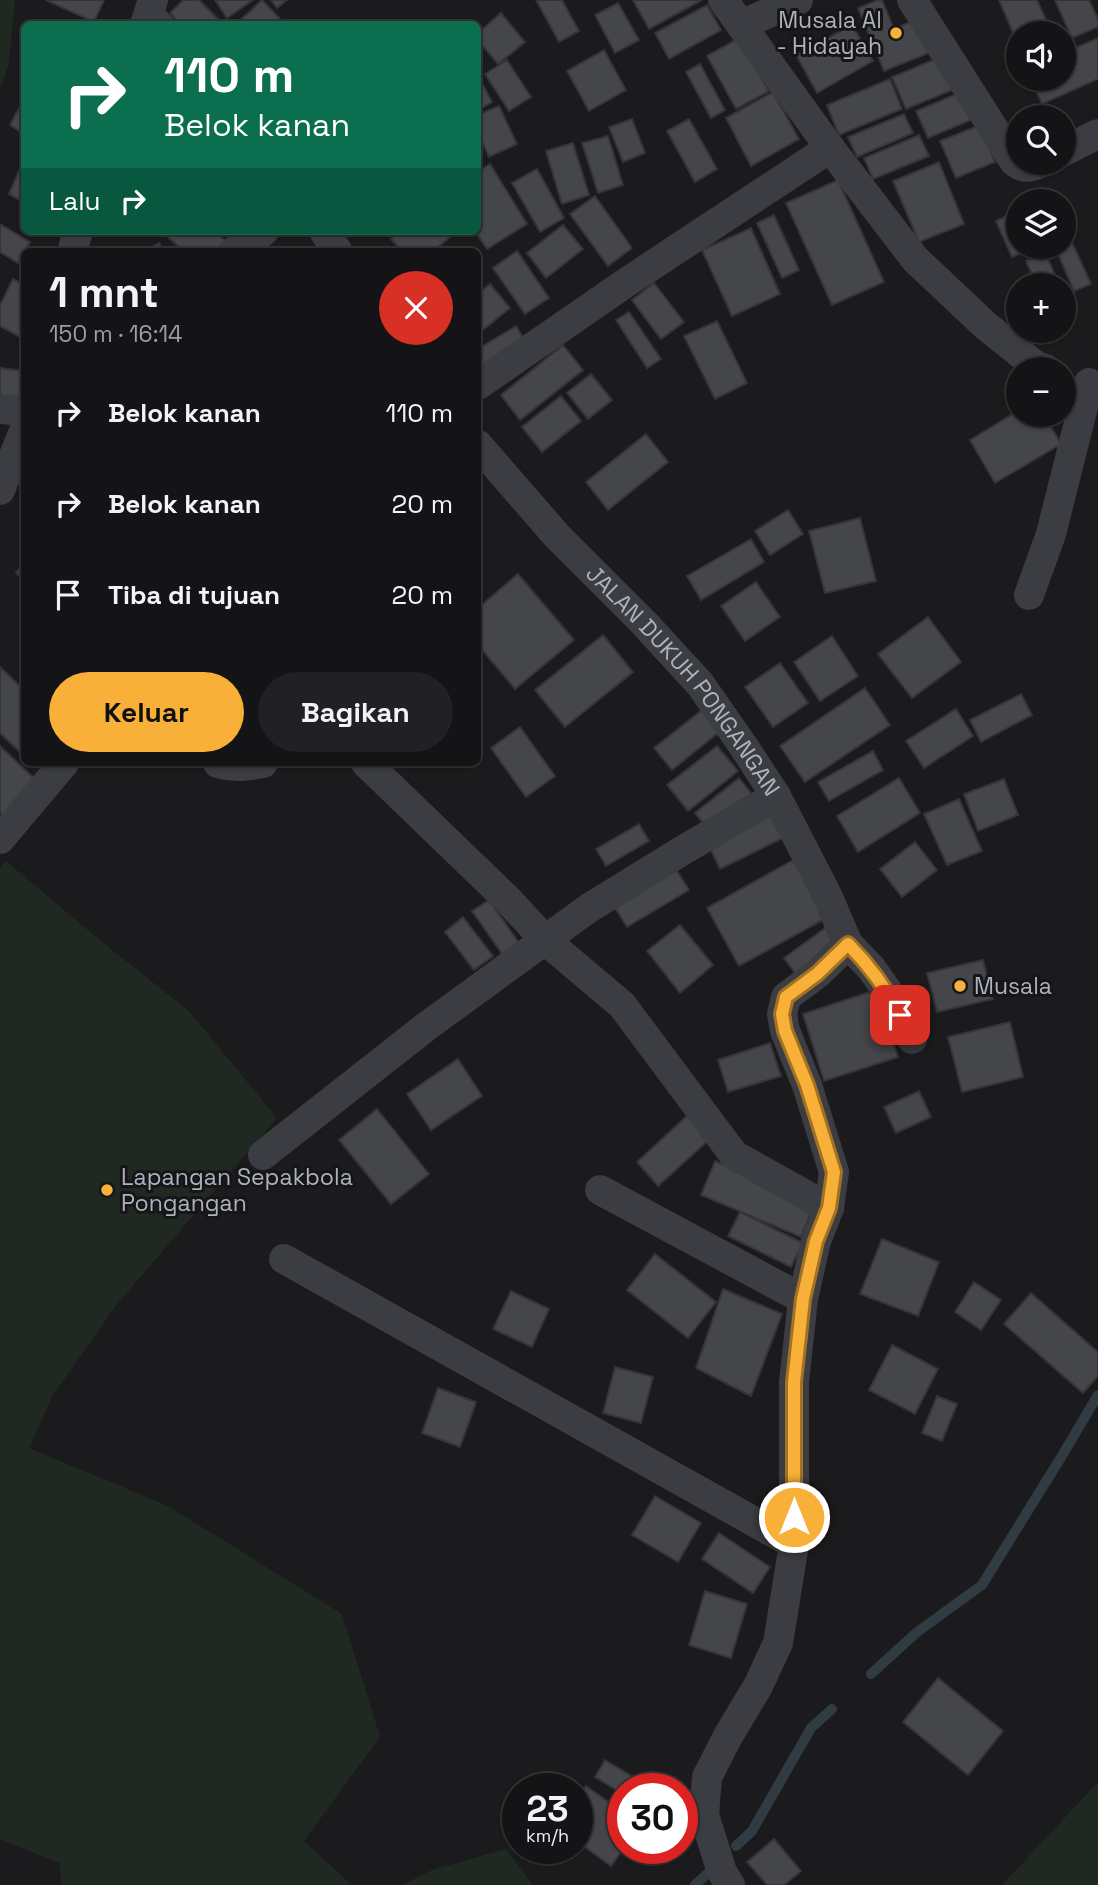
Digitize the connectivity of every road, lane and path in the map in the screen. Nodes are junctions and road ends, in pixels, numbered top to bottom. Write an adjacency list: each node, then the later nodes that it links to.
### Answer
1 (723, 0): 4 (street)
2 (798, 0): 4 (street)
3 (912, 0): 8 (street)
4 (741, 25): 7 (street)
5 (1098, 134): 6 (street)
6 (1076, 145)
7 (830, 148): 11 (street); 13 (street)
8 (1006, 148)
9 (258, 235): 10 (street)
10 (239, 248)
11 (1025, 357)
12 (1084, 380): 19 (street)
13 (481, 383)
14 (0, 408): 15 (street)
15 (21, 411)
16 (21, 438): 18 (street)
17 (481, 448): 22 (street, JALAN DUKUH PONGANGAN)
18 (0, 490)
19 (1029, 595)
20 (61, 766): 23 (street)
21 (369, 766): 24 (street)
22 (776, 796): 24 (street); 25 (street, JALAN DUKUH PONGANGAN)
23 (0, 839)
24 (545, 940): 27 (street); 29 (street)
25 (848, 944): 26 (street, JALAN DUKUH PONGANGAN); 29 (street)
26 (912, 1039)
27 (263, 1155)
28 (600, 1190): 31 (street)
29 (829, 1208): 31 (street)
30 (284, 1259): 32 (street)
31 (803, 1299): 32 (street)
32 (793, 1544): 33 (street)
33 (730, 1885)

